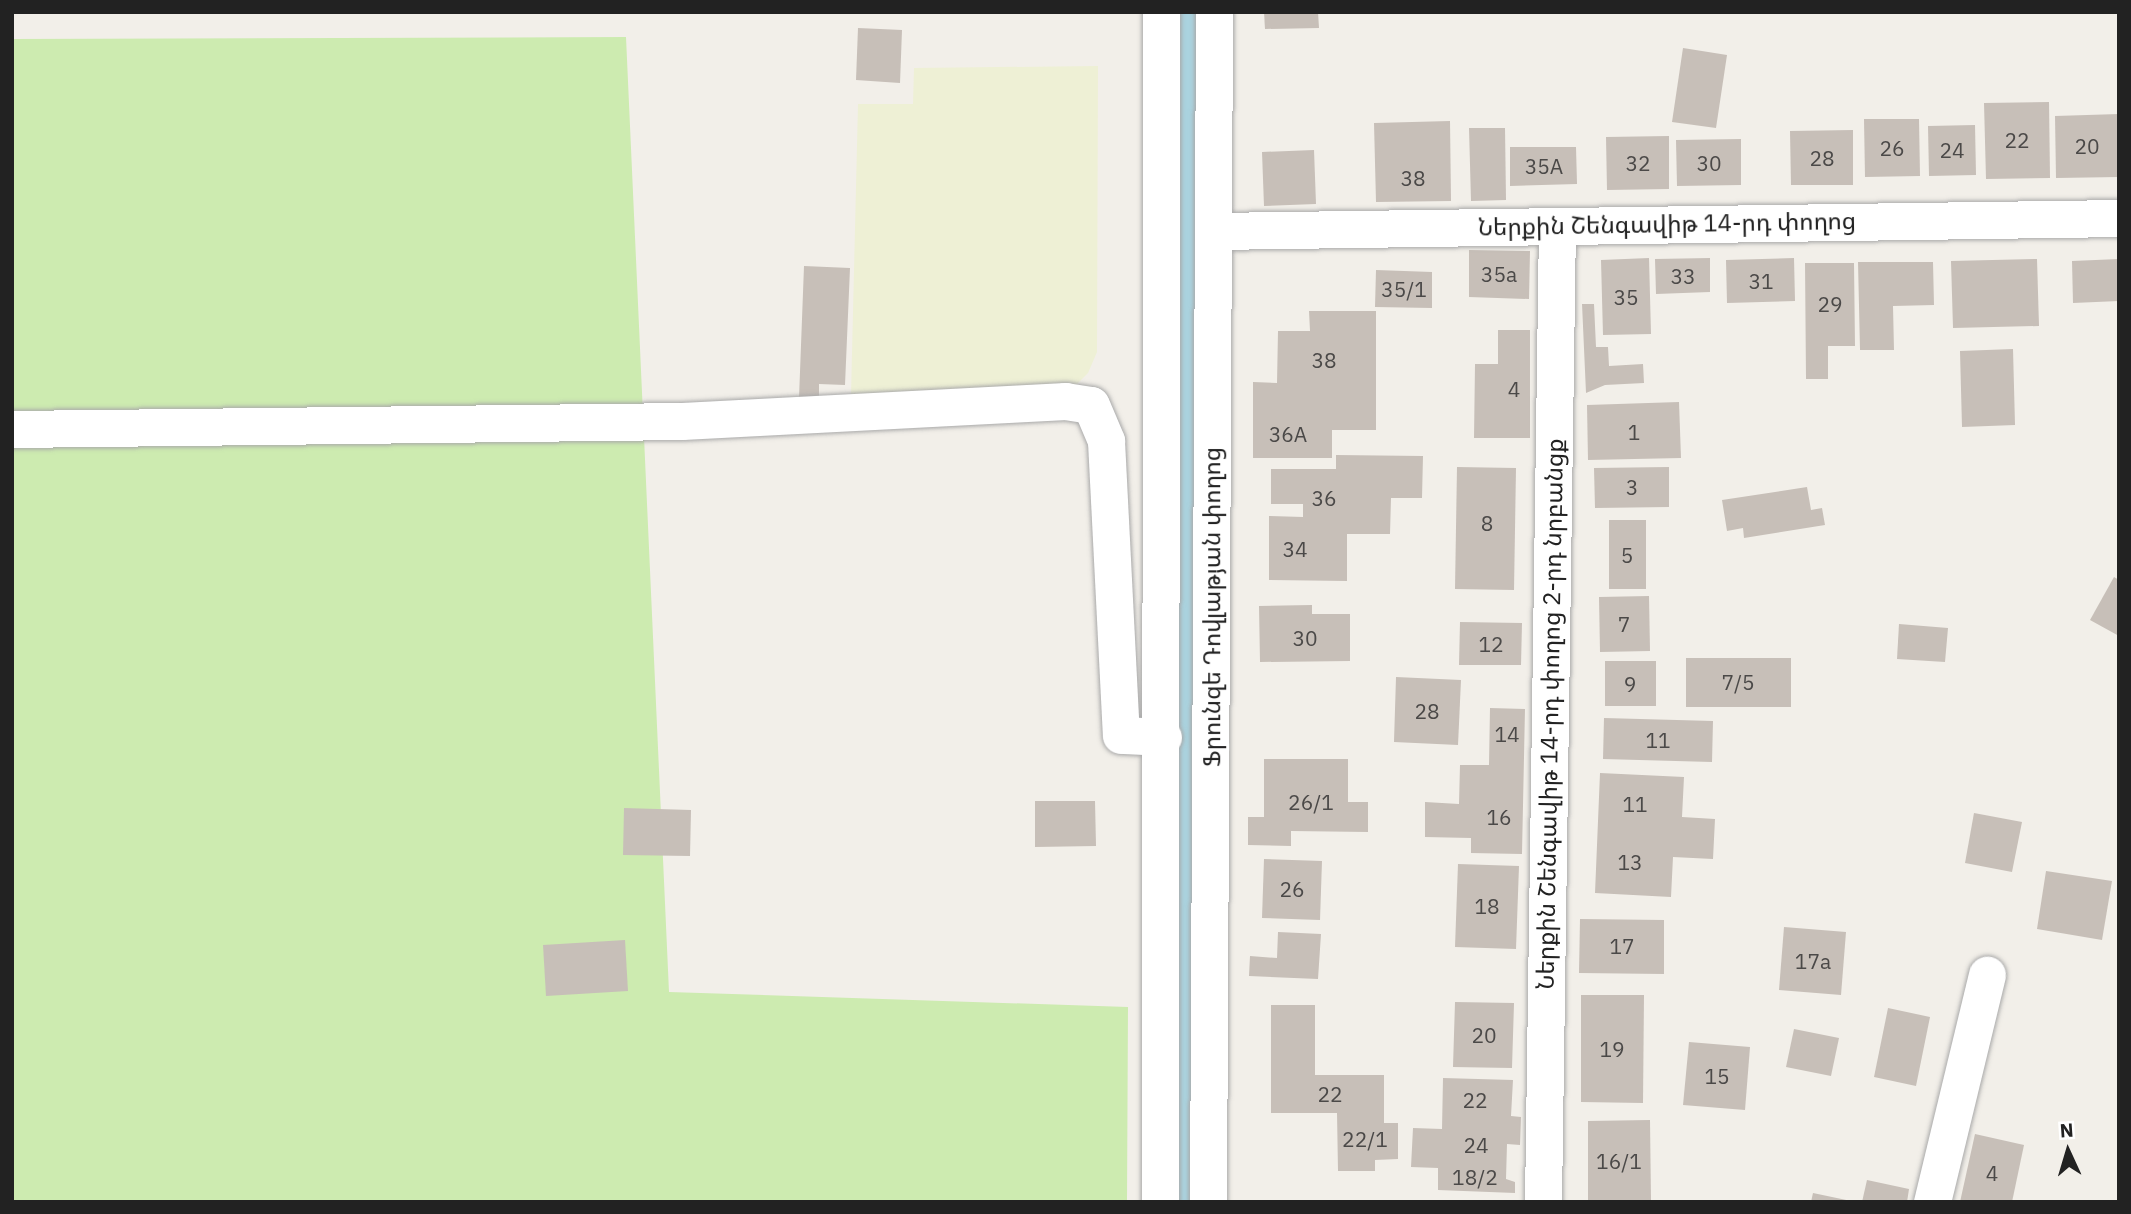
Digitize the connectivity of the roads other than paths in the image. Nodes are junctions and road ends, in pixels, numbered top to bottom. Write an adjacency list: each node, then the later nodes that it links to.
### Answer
1 (1161, 12): 7 (street)
2 (1214, 12): 5 (street, Ֆրունզե Դովլաթյան փողոց)
3 (2119, 218): 4 (street, Ներքին Շենգավիթ 14-րդ փողոց)
4 (1557, 226): 5 (street, Ներքին Շենգավիթ 14-րդ փողոց); 11 (street, Ներքին Շենգավիթ 14-րդ փողոց 2-րդ նրբանցք)
5 (1214, 232): 10 (street, Ֆրունզե Դովլաթյան փողոց)
6 (12, 429): 7 (street)
7 (1163, 737): 9 (street)
8 (1987, 975): 12 (street)
9 (1160, 1202)
10 (1208, 1202)
11 (1544, 1202)
12 (1932, 1202)

